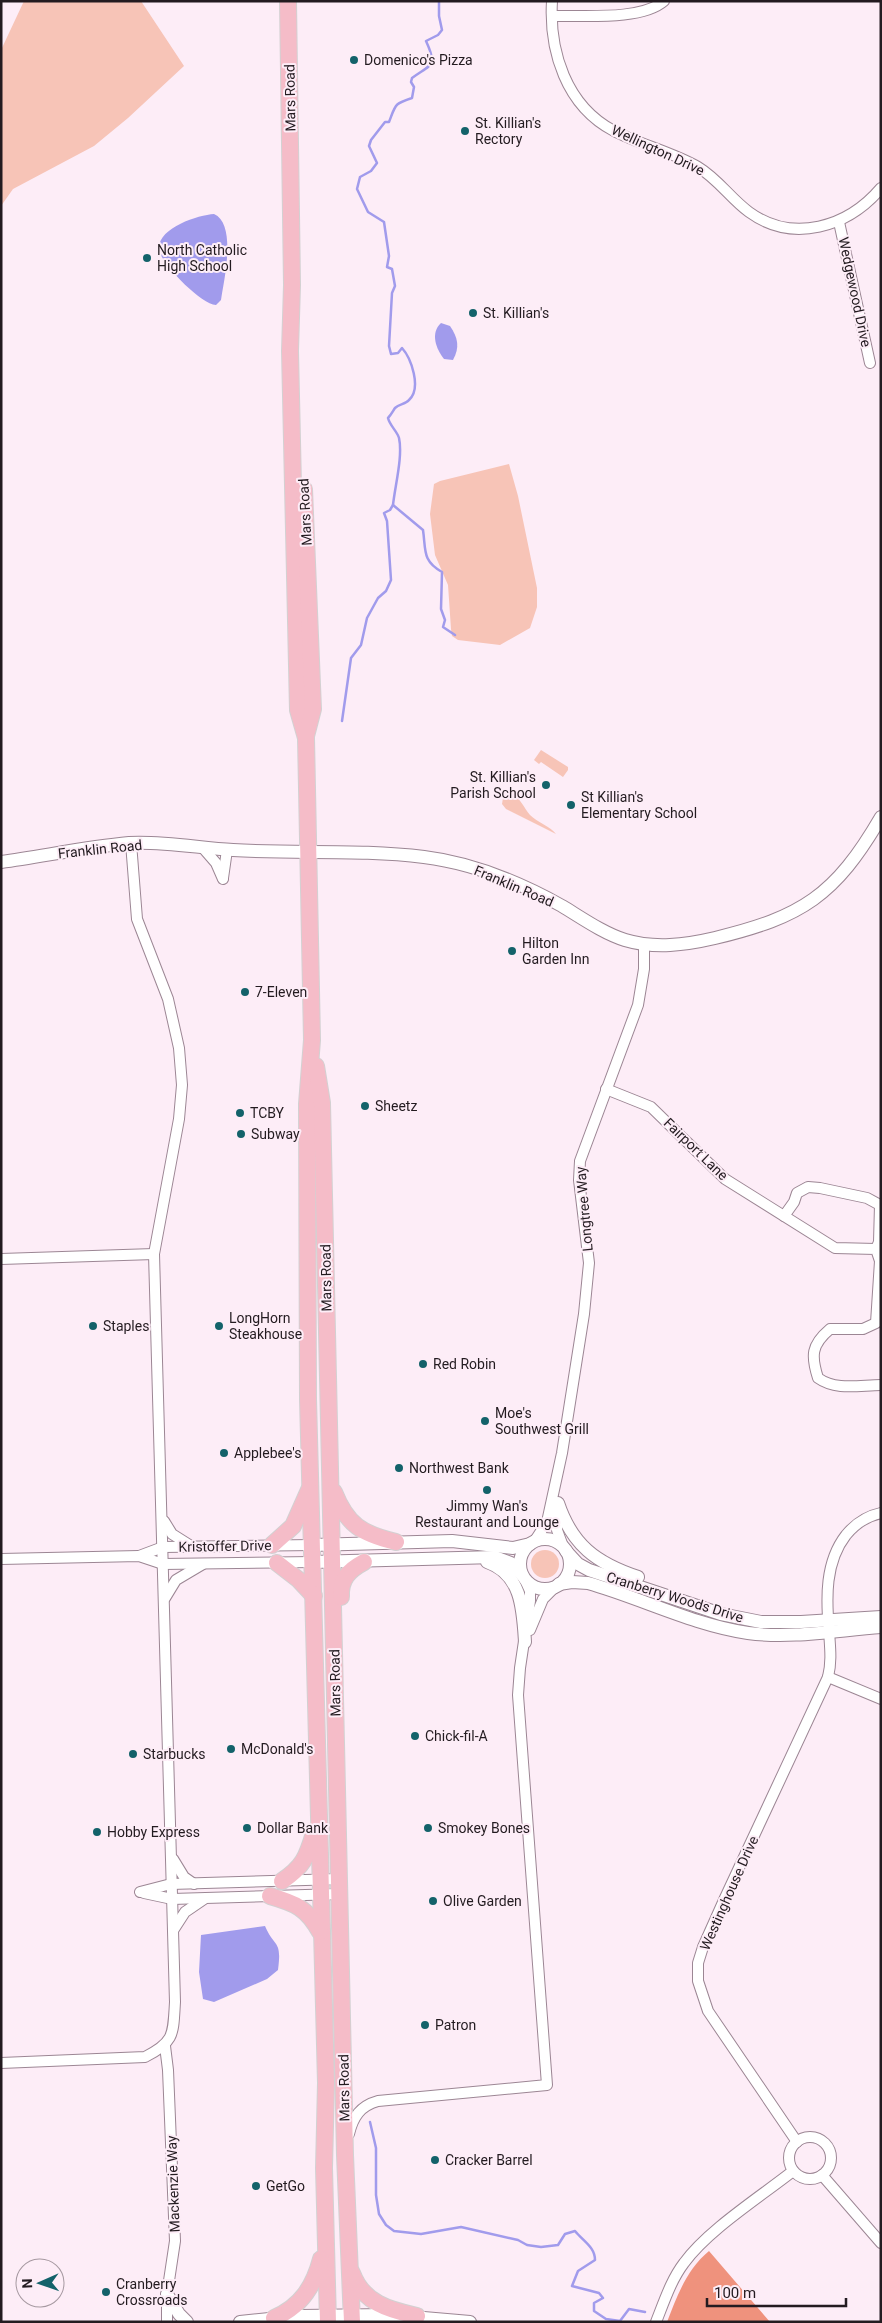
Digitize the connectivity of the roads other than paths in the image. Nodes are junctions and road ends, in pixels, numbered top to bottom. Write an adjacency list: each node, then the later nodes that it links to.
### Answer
1 (288, 1): 12 (main road, Mars Road)
2 (552, 1): 4 (street, Wellington Drive)
3 (664, 1): 4 (street)
4 (552, 16): 6 (street, Wellington Drive)
5 (881, 188): 6 (street, Wellington Drive)
6 (839, 222): 7 (street, Wedgewood Drive)
7 (870, 363)
8 (881, 817): 14 (street, Franklin Road)
9 (131, 843): 10 (street, Franklin Road); 13 (street, Franklin Road); 19 (street)
10 (203, 848): 11 (street, Franklin Road); 11 (street)
11 (227, 850): 12 (street, Franklin Road)
12 (309, 853): 14 (street, Franklin Road); 15 (main road, Mars Road)
13 (1, 862)
14 (644, 945): 16 (street, Longtree Way)
15 (312, 1044): 24 (main road, Mars Road); 25 (main road, Mars Road)
16 (606, 1089): 17 (street, Fairport Lane); 23 (street, Longtree Way)
17 (784, 1216): 18 (street, Fairport Lane); 18 (street)
18 (876, 1249): 21 (street)
19 (154, 1254): 20 (street); 28 (street)
20 (1, 1259)
21 (875, 1328): 22 (street)
22 (881, 1385)
23 (562, 1453): 26 (street); 30 (street)
24 (311, 1486): 32 (main road); 33 (main road, Mars Road)
25 (331, 1486): 29 (main road); 31 (main road, Mars Road)
26 (558, 1503): 36 (street); 51 (street)
27 (881, 1513): 53 (street, Westinghouse Drive)
28 (162, 1516): 34 (street); 35 (street)
29 (396, 1542): 30 (street); 31 (street)
30 (532, 1543): 36 (street); 46 (street)
31 (333, 1544): 33 (street); 42 (main road, Mars Road)
32 (272, 1545): 33 (street, Kristoffer Drive); 35 (street, Kristoffer Drive)
33 (313, 1545): 41 (main road, Mars Road)
34 (163, 1547): 35 (street, Kristoffer Drive); 37 (street, Kristoffer Drive); 45 (street)
35 (192, 1547)
36 (565, 1550): 47 (street); 48 (street, Cranberry Woods Drive)
37 (139, 1556): 38 (street, Kristoffer Drive); 45 (street, Kristoffer Drive)
38 (1, 1559)
39 (475, 1559): 43 (street); 46 (street); 55 (street)
40 (277, 1562): 41 (street, Kristoffer Drive); 44 (street, Kristoffer Drive); 49 (main road)
41 (313, 1562): 42 (street); 49 (main road, Mars Road)
42 (333, 1562): 43 (street); 58 (main road, Mars Road)
43 (364, 1562): 58 (main road)
44 (205, 1563): 45 (street, Kristoffer Drive); 50 (street)
45 (163, 1564): 50 (street)
46 (524, 1577): 47 (street); 55 (street)
47 (557, 1585): 48 (street, Cranberry Woods Drive); 55 (street)
48 (642, 1594): 51 (street, Cranberry Woods Drive); 53 (street, Cranberry Woods Drive)
49 (314, 1596): 59 (main road, Mars Road)
50 (164, 1602): 60 (street)
51 (735, 1617): 53 (street, Cranberry Woods Drive)
52 (881, 1617): 53 (street, Cranberry Woods Drive)
53 (828, 1626): 54 (street, Cranberry Woods Drive); 56 (street, Westinghouse Drive)
54 (881, 1627)
55 (525, 1642): 74 (street)
56 (828, 1677): 57 (street); 73 (street, Westinghouse Drive)
57 (881, 1699)
58 (335, 1719): 64 (main road, Mars Road)
59 (318, 1818): 61 (main road); 65 (main road, Mars Road)
60 (170, 1852): 62 (street); 63 (street)
61 (282, 1881): 63 (street); 65 (street)
62 (171, 1884): 63 (street); 68 (street); 68 (street)
63 (194, 1884)
64 (340, 1886): 65 (street); 65 (street); 74 (main road, Mars Road)
65 (320, 1887): 66 (street); 70 (main road, Mars Road)
66 (270, 1896): 67 (street); 70 (main road)
67 (207, 1898): 68 (street); 69 (street)
68 (172, 1899): 69 (street)
69 (173, 1932): 71 (street)
70 (322, 1934): 77 (main road, Mars Road)
71 (165, 2046): 72 (street); 80 (street, Mackenzie Way)
72 (1, 2063)
73 (797, 2142): 75 (street); 76 (street)
74 (345, 2155): 79 (main road, Mars Road)
75 (793, 2171): 76 (street); 89 (street)
76 (822, 2175): 78 (street)
77 (325, 2242): 82 (main road); 83 (main road, Mars Road)
78 (881, 2243)
79 (350, 2267): 81 (main road); 84 (main road, Mars Road)
80 (167, 2294): 85 (street, Mackenzie Way); 86 (street)
81 (417, 2316): 84 (street); 88 (street)
82 (274, 2318): 83 (street); 87 (street)
83 (328, 2319): 84 (street)
84 (352, 2319)
85 (168, 2322)
86 (187, 2322)
87 (240, 2322)
88 (470, 2322)
89 (656, 2322)

